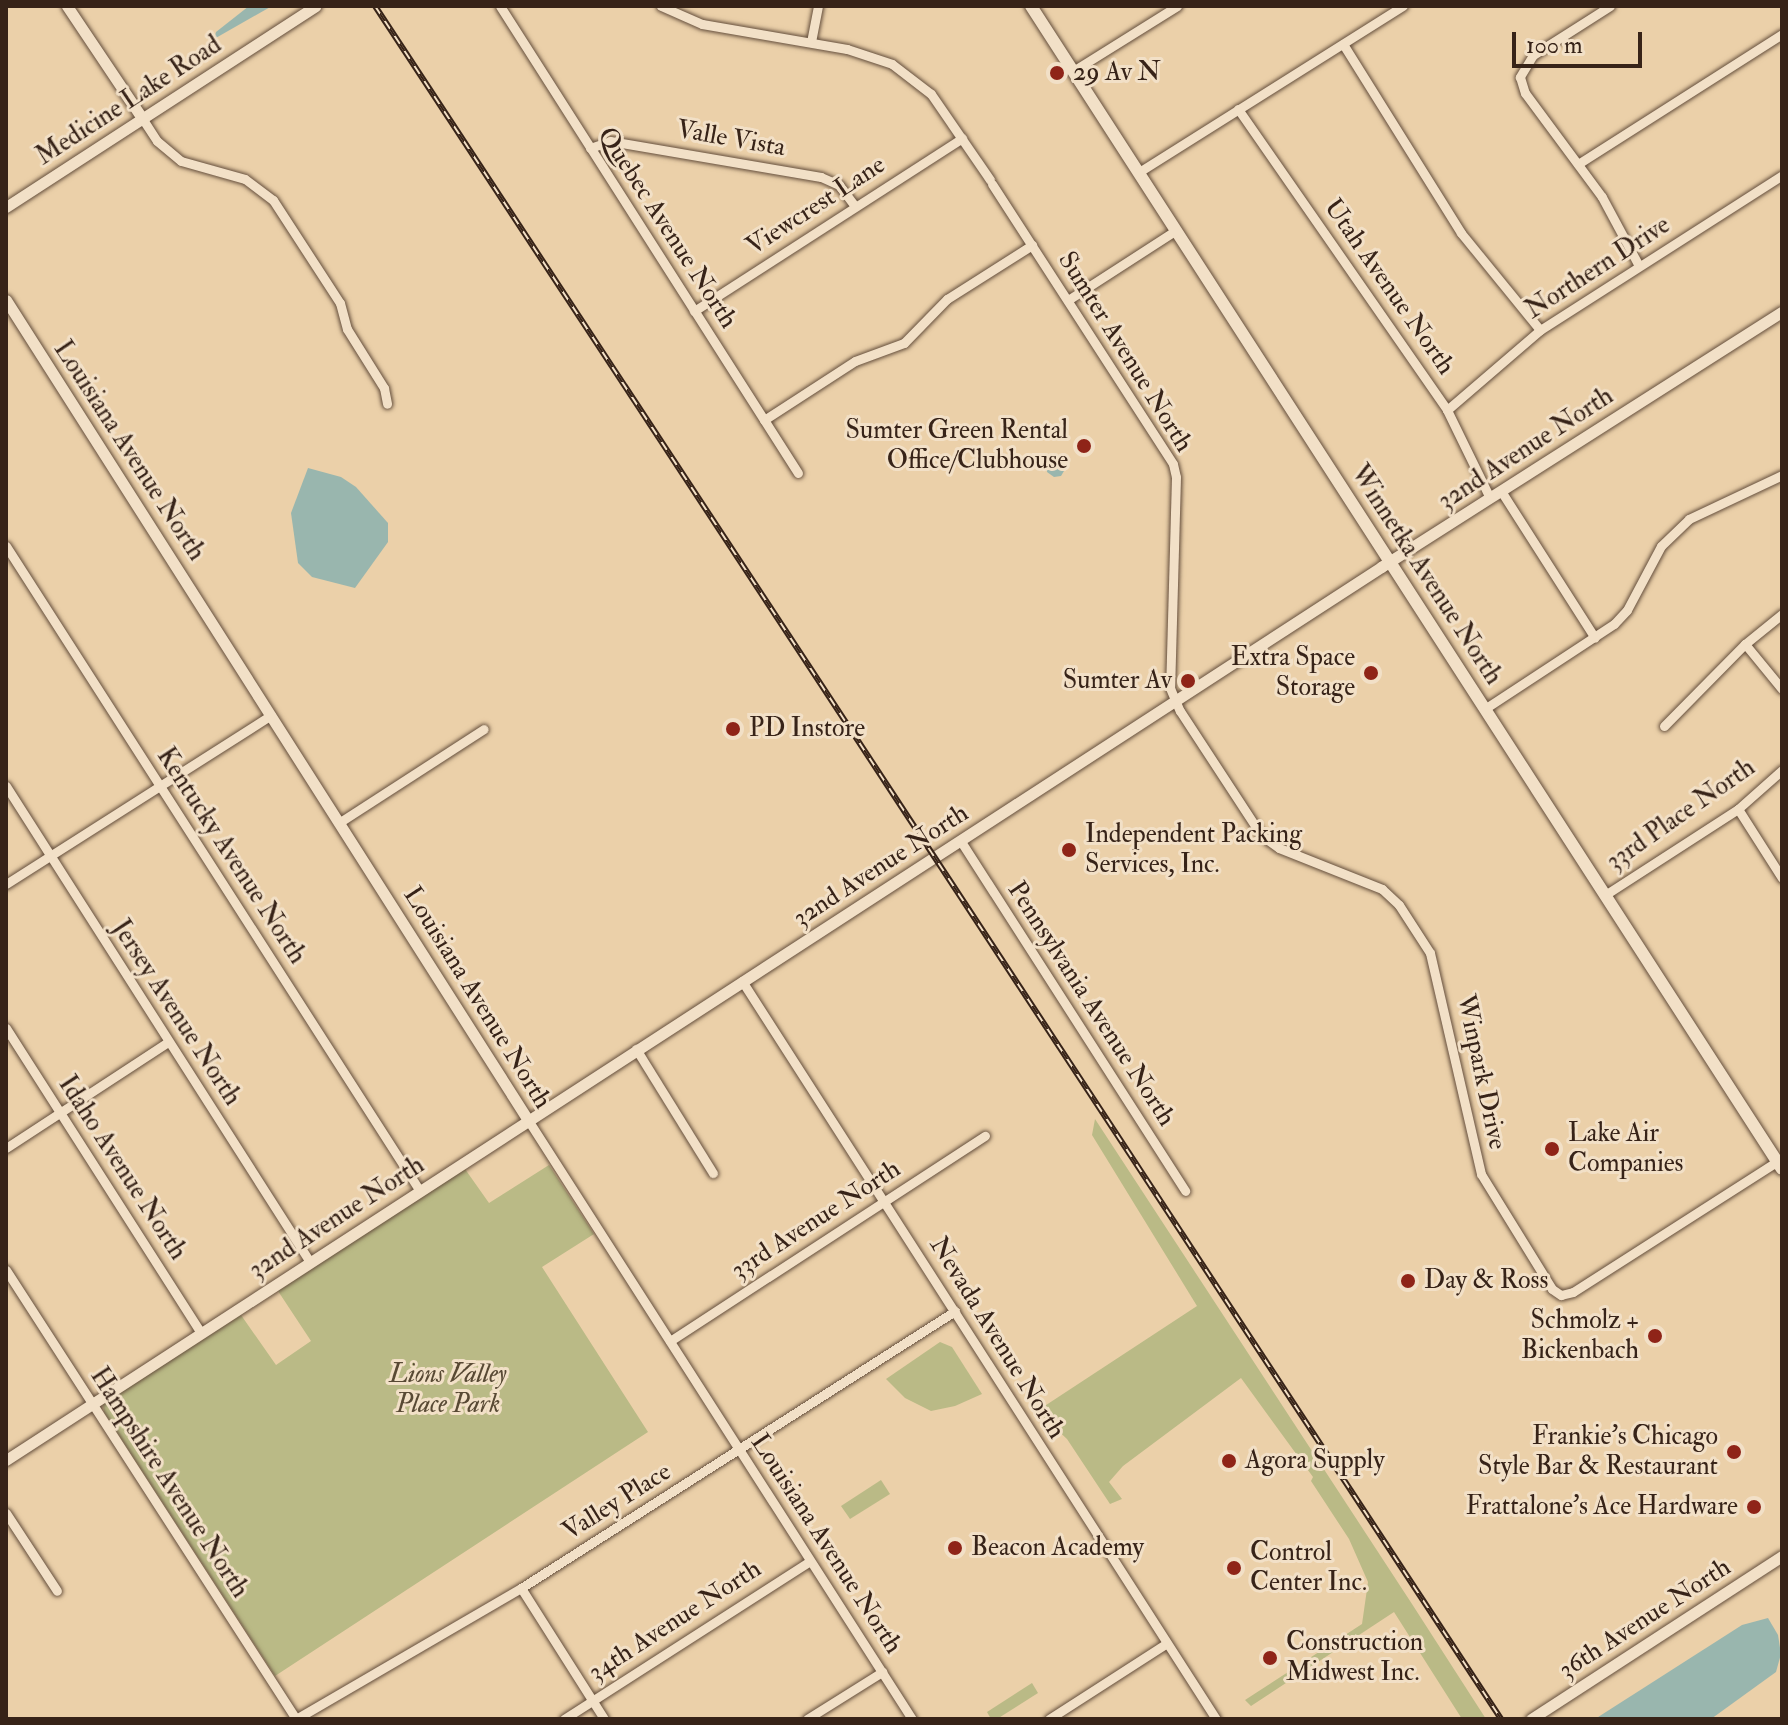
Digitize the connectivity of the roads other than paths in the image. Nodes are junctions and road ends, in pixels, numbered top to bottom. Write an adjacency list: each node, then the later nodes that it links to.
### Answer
1 (67, 6): 15 (street)
2 (315, 6): 15 (street, Medicine Lake Road)
3 (500, 6): 17 (street, Quebec Avenue North)
4 (661, 6): 11 (street, Sumter Avenue North)
5 (818, 6): 11 (street)
6 (1031, 6): 13 (main road, Winnetka Avenue North)
7 (1177, 6): 13 (street)
8 (1403, 6): 12 (street)
9 (1610, 6): 18 (street)
10 (1782, 34): 18 (street)
11 (811, 42): 16 (street, Sumter Avenue North)
12 (1343, 44): 14 (street); 30 (street)
13 (1073, 71): 19 (main road, Winnetka Avenue North)
14 (1238, 109): 19 (street); 32 (street, Utah Avenue North)
15 (142, 118): 22 (street, Medicine Lake Road); 31 (street)
16 (962, 138): 21 (street, Viewcrest Lane); 24 (street, Sumter Avenue North)
17 (590, 148): 21 (street, Valle Vista); 28 (street, Quebec Avenue North)
18 (1578, 164): 25 (street)
19 (1139, 172): 23 (main road, Winnetka Avenue North)
20 (1782, 175): 25 (street, Northern Drive)
21 (855, 206): 28 (street, Viewcrest Lane)
22 (6, 207)
23 (1176, 230): 27 (street); 38 (main road, Winnetka Avenue North)
24 (1032, 245): 27 (street, Sumter Avenue North); 33 (street)
25 (1639, 266): 30 (street, Northern Drive)
26 (6, 300): 45 (street, Louisiana Avenue North)
27 (1068, 300): 43 (street, Sumter Avenue North)
28 (694, 311): 33 (street, Quebec Avenue North)
29 (1782, 312): 36 (street, 32nd Avenue North)
30 (1540, 330): 32 (street, Northern Drive)
31 (387, 404)
32 (1447, 410): 36 (street, Utah Avenue North)
33 (764, 420): 34 (street, Quebec Avenue North)
34 (798, 473)
35 (1782, 475): 40 (street)
36 (1496, 494): 38 (street, 32nd Avenue North); 40 (street, Utah Avenue North)
37 (6, 546): 50 (street, Kentucky Avenue North)
38 (1391, 561): 43 (street, 32nd Avenue North); 44 (main road, Winnetka Avenue North)
39 (1782, 614): 41 (street)
40 (1595, 638): 44 (street)
41 (1745, 644): 42 (street); 46 (street)
42 (1782, 689)
43 (1175, 700): 53 (street, 32nd Avenue North); 66 (street, Winpark Drive)
44 (1486, 708): 57 (main road, Winnetka Avenue North)
45 (271, 715): 50 (street); 52 (street, Louisiana Avenue North)
46 (1664, 726)
47 (484, 729): 52 (street)
48 (1782, 770): 51 (street, 33rd Place North)
49 (6, 786): 54 (street, Jersey Avenue North)
50 (160, 786): 54 (street); 68 (street, Kentucky Avenue North)
51 (1738, 809): 55 (street); 57 (street, 33rd Place North)
52 (340, 822): 63 (street, Louisiana Avenue North)
53 (960, 840): 58 (street, 32nd Avenue North); 69 (street, Pennsylvania Avenue North)
54 (50, 856): 56 (street); 60 (street, Jersey Avenue North)
55 (1782, 878)
56 (6, 884)
57 (1605, 895): 66 (main road, Winnetka Avenue North)
58 (742, 981): 61 (street, 32nd Avenue North); 70 (street, Nevada Avenue North)
59 (6, 1028): 62 (street, Idaho Avenue North)
60 (168, 1042): 62 (street); 71 (street, Jersey Avenue North)
61 (636, 1049): 63 (street, 32nd Avenue North); 67 (street)
62 (60, 1112): 65 (street); 74 (street, Idaho Avenue North)
63 (528, 1120): 68 (street, 32nd Avenue North); 75 (street, Louisiana Avenue North)
64 (985, 1136): 70 (street, 33rd Avenue North)
65 (6, 1148)
66 (1779, 1166)
67 (713, 1173)
68 (420, 1191): 71 (street, 32nd Avenue North)
69 (1185, 1191)
70 (884, 1202): 73 (street, Nevada Avenue North); 75 (street, 33rd Avenue North)
71 (310, 1262): 74 (street, 32nd Avenue North)
72 (6, 1270): 76 (street, Hampshire Avenue North)
73 (955, 1311): 77 (street, Valley Place); 84 (street, Nevada Avenue North)
74 (201, 1333): 76 (street, 32nd Avenue North)
75 (670, 1341): 77 (street, Louisiana Avenue North)
76 (91, 1404): 78 (street, 32nd Avenue North); 87 (street, Hampshire Avenue North)
77 (740, 1451): 81 (street, Louisiana Avenue North); 82 (street, Valley Place)
78 (6, 1460)
79 (6, 1513): 83 (street)
80 (1782, 1556): 94 (street, 36th Avenue North)
81 (810, 1561): 85 (street, Louisiana Avenue North); 86 (street, 34th Avenue North)
82 (521, 1588): 86 (street); 87 (street, Valley Place)
83 (57, 1591)
84 (1167, 1643): 92 (street); 93 (street, Nevada Avenue North)
85 (882, 1672): 90 (street); 91 (street, Louisiana Avenue North)
86 (592, 1701): 88 (street, 34th Avenue North); 89 (street)
87 (296, 1719)
88 (564, 1719)
89 (604, 1719)
90 (807, 1719)
91 (912, 1719)
92 (1049, 1719)
93 (1216, 1719)
94 (1531, 1719)

